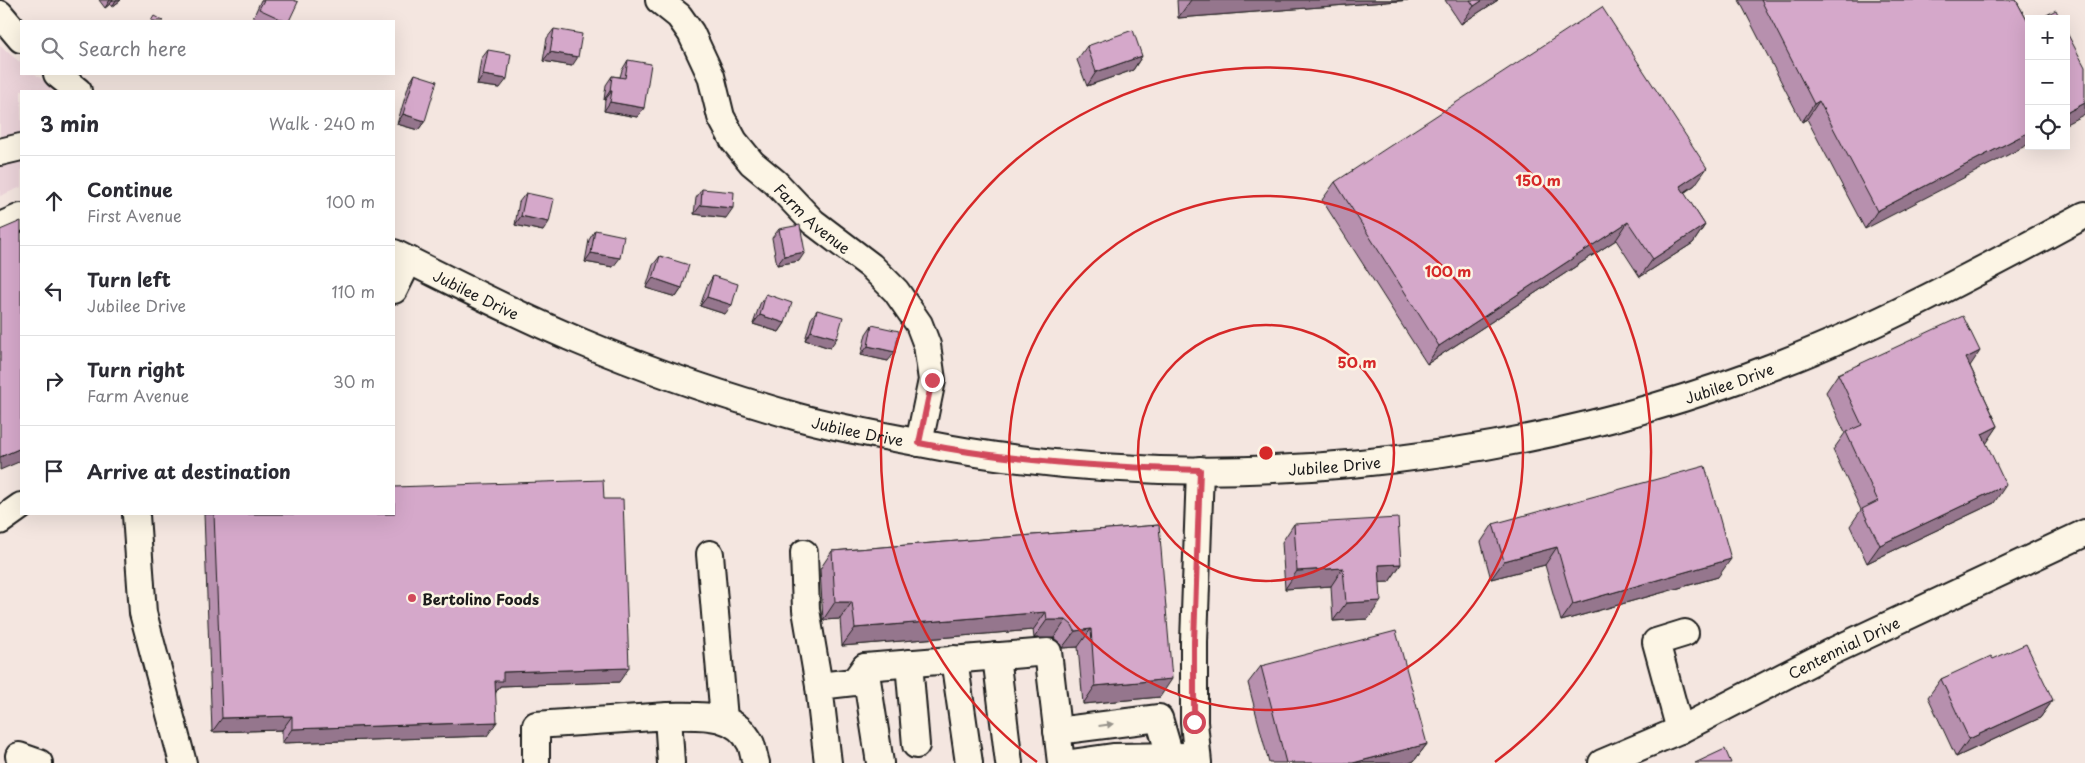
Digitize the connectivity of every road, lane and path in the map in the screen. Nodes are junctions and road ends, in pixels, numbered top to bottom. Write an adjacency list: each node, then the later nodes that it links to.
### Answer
1 (659, 0): 13 (street, Farm Avenue)
2 (0, 14): 3 (street)
3 (20, 39)
4 (58, 75): 5 (street)
5 (77, 90)
6 (20, 146): 7 (street)
7 (0, 152)
8 (2085, 215): 14 (street, Jubilee Drive)
9 (20, 217): 10 (street)
10 (0, 226)
11 (401, 257): 12 (street); 13 (street, Jubilee Drive)
12 (395, 285)
13 (919, 443): 14 (street, Jubilee Drive)
14 (1200, 470): 33 (street)
15 (20, 507): 17 (street)
16 (136, 515): 34 (street)
17 (0, 521)
18 (2085, 533): 29 (street, Centennial Drive)
19 (804, 553): 26 (street)
20 (710, 554): 28 (street)
21 (1685, 633): 29 (street)
22 (996, 656): 23 (street); 30 (street); 41 (street)
23 (954, 659): 24 (street); 40 (street)
24 (909, 664): 25 (street); 31 (street)
25 (865, 667): 26 (street); 39 (street)
26 (819, 686): 38 (street)
27 (668, 716): 28 (street); 35 (street); 36 (street)
28 (724, 719): 37 (street)
29 (1680, 730): 44 (street, Centennial Drive)
30 (1057, 731): 32 (street, one-way to 32); 42 (street)
31 (916, 745)
32 (1170, 756): 33 (street); 43 (street)
33 (1198, 760)
34 (183, 763)
35 (536, 763)
36 (671, 763)
37 (756, 763)
38 (828, 763)
39 (880, 763)
40 (969, 763)
41 (1009, 763)
42 (1061, 763)
43 (1071, 763)
44 (1602, 763)

